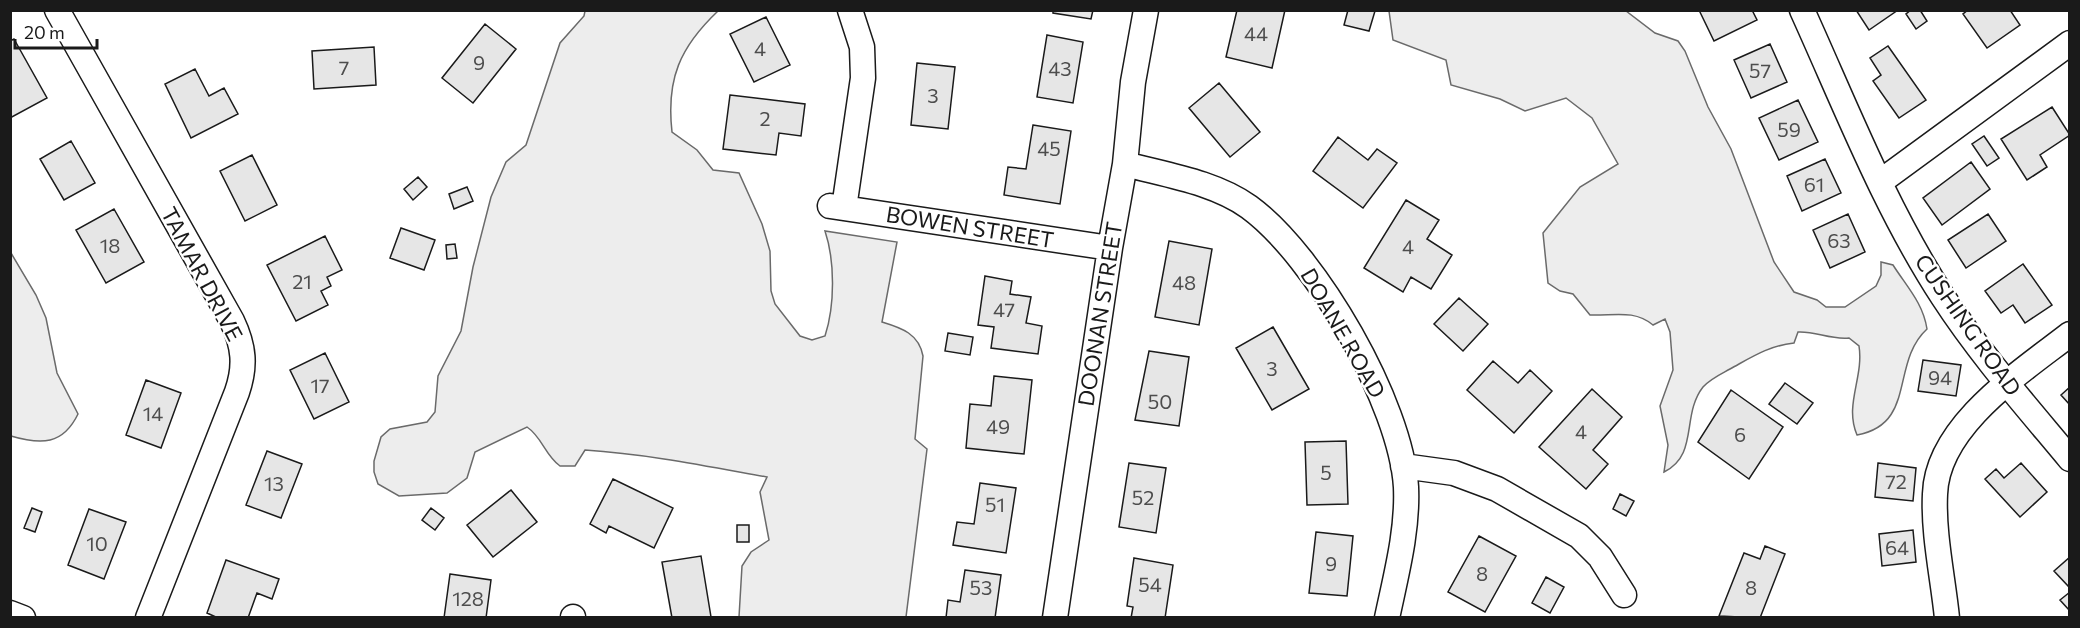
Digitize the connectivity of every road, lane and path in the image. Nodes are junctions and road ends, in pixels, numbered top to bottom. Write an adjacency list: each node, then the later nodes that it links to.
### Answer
1 (57, 10): 16 (street, TAMAR DRIVE)
2 (850, 10): 8 (street, BOWEN STREET)
3 (1146, 10): 6 (street, DOONAN STREET)
4 (1802, 10): 7 (street, CUSHING ROAD)
5 (2070, 43): 7 (street)
6 (1125, 164): 8 (street, DOONAN STREET); 12 (street, DOANE ROAD)
7 (1880, 182): 10 (street, CUSHING ROAD)
8 (1110, 248): 17 (street, DOONAN STREET)
9 (2070, 334): 10 (street)
10 (2006, 383): 11 (street, CUSHING ROAD); 19 (street)
11 (2070, 459)
12 (1403, 466): 13 (street); 18 (street)
13 (1623, 595)
14 (10, 613): 15 (street)
15 (23, 618)
16 (148, 618)
17 (1055, 618)
18 (1387, 618)
19 (1947, 618)

